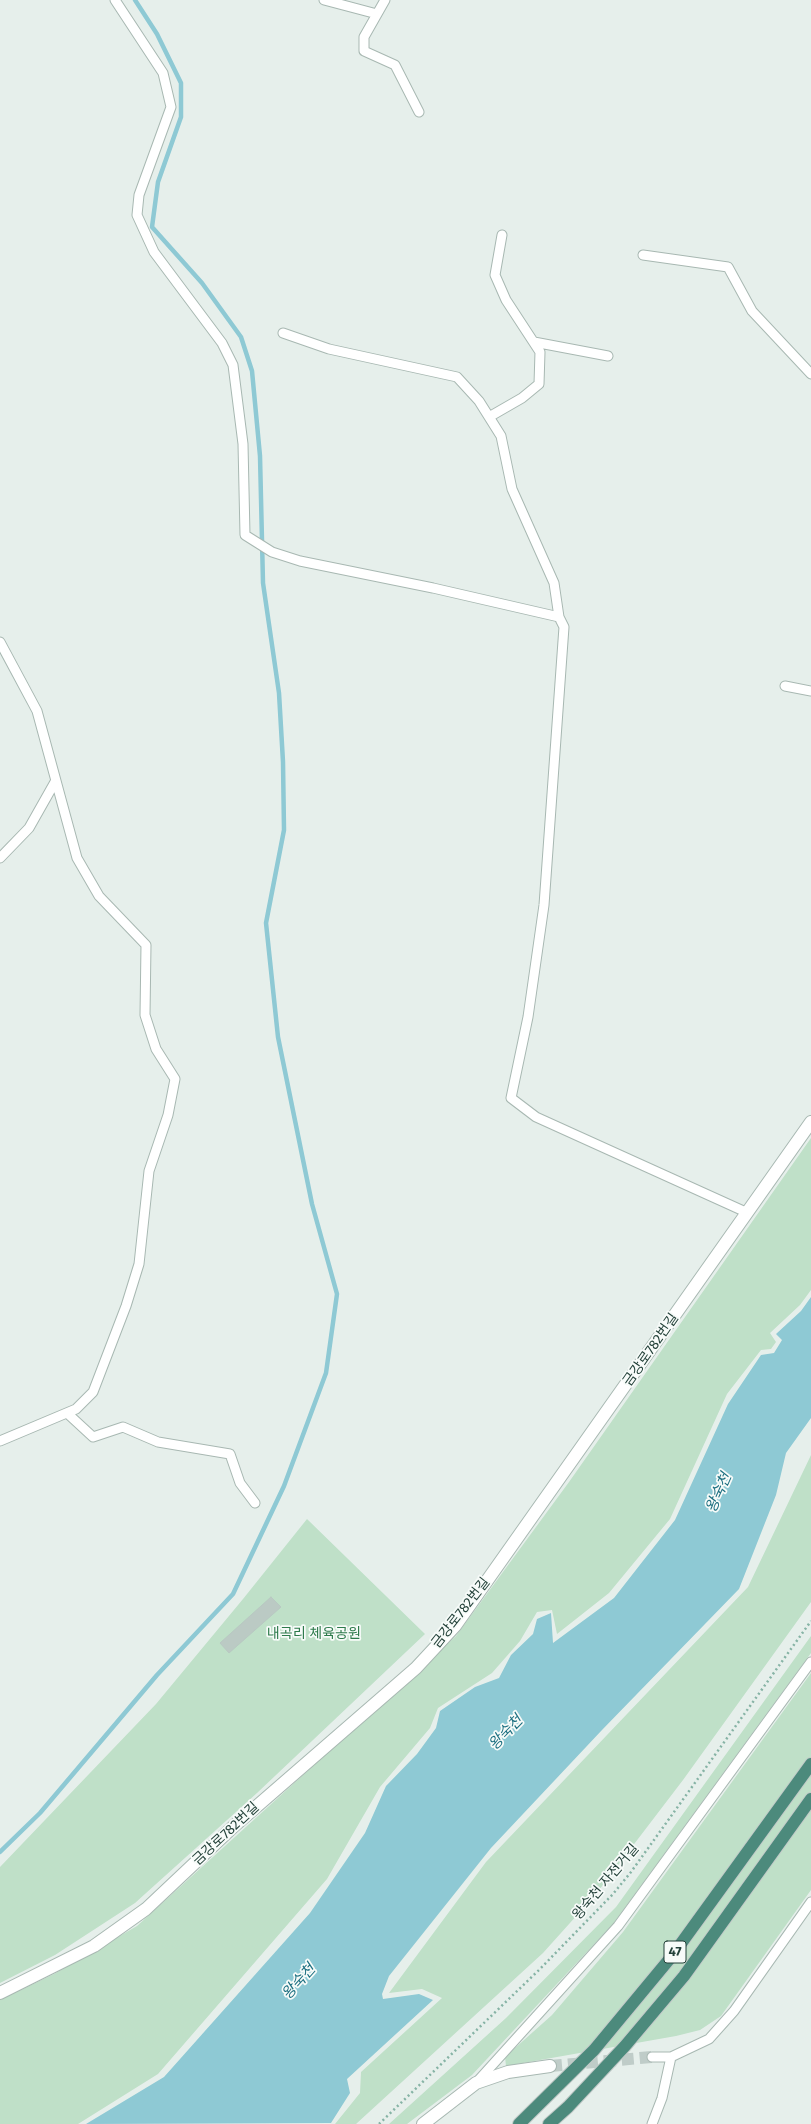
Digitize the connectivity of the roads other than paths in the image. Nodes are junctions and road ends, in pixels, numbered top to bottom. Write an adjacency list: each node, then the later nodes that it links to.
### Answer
1 (115, 0): 13 (lane)
2 (324, 0): 4 (lane)
3 (385, 0): 4 (lane)
4 (377, 14): 5 (lane)
5 (419, 112)
6 (502, 235): 9 (lane)
7 (643, 255): 11 (lane)
8 (283, 333): 12 (lane)
9 (534, 342): 10 (lane); 12 (lane)
10 (608, 356)
11 (811, 374)
12 (489, 417): 13 (lane)
13 (559, 617): 20 (lane)
14 (0, 642): 17 (lane)
15 (785, 686): 16 (lane)
16 (811, 691)
17 (55, 782): 18 (lane); 21 (lane)
18 (0, 858)
19 (811, 1122): 20 (street, 금강로782번길)
20 (748, 1213): 28 (street, 금강로782번길)
21 (67, 1413): 22 (lane); 23 (lane)
22 (0, 1441)
23 (255, 1503)
24 (811, 1662): 32 (lane)
25 (811, 1764): 34 (highway, 47)
26 (811, 1799): 35 (highway, 47)
27 (811, 1902): 30 (lane)
28 (0, 1993)
29 (652, 2057): 30 (lane)
30 (672, 2057): 36 (lane)
31 (550, 2066): 32 (street)
32 (476, 2083): 33 (street)
33 (423, 2124)
34 (519, 2124)
35 (548, 2124)
36 (652, 2124)

